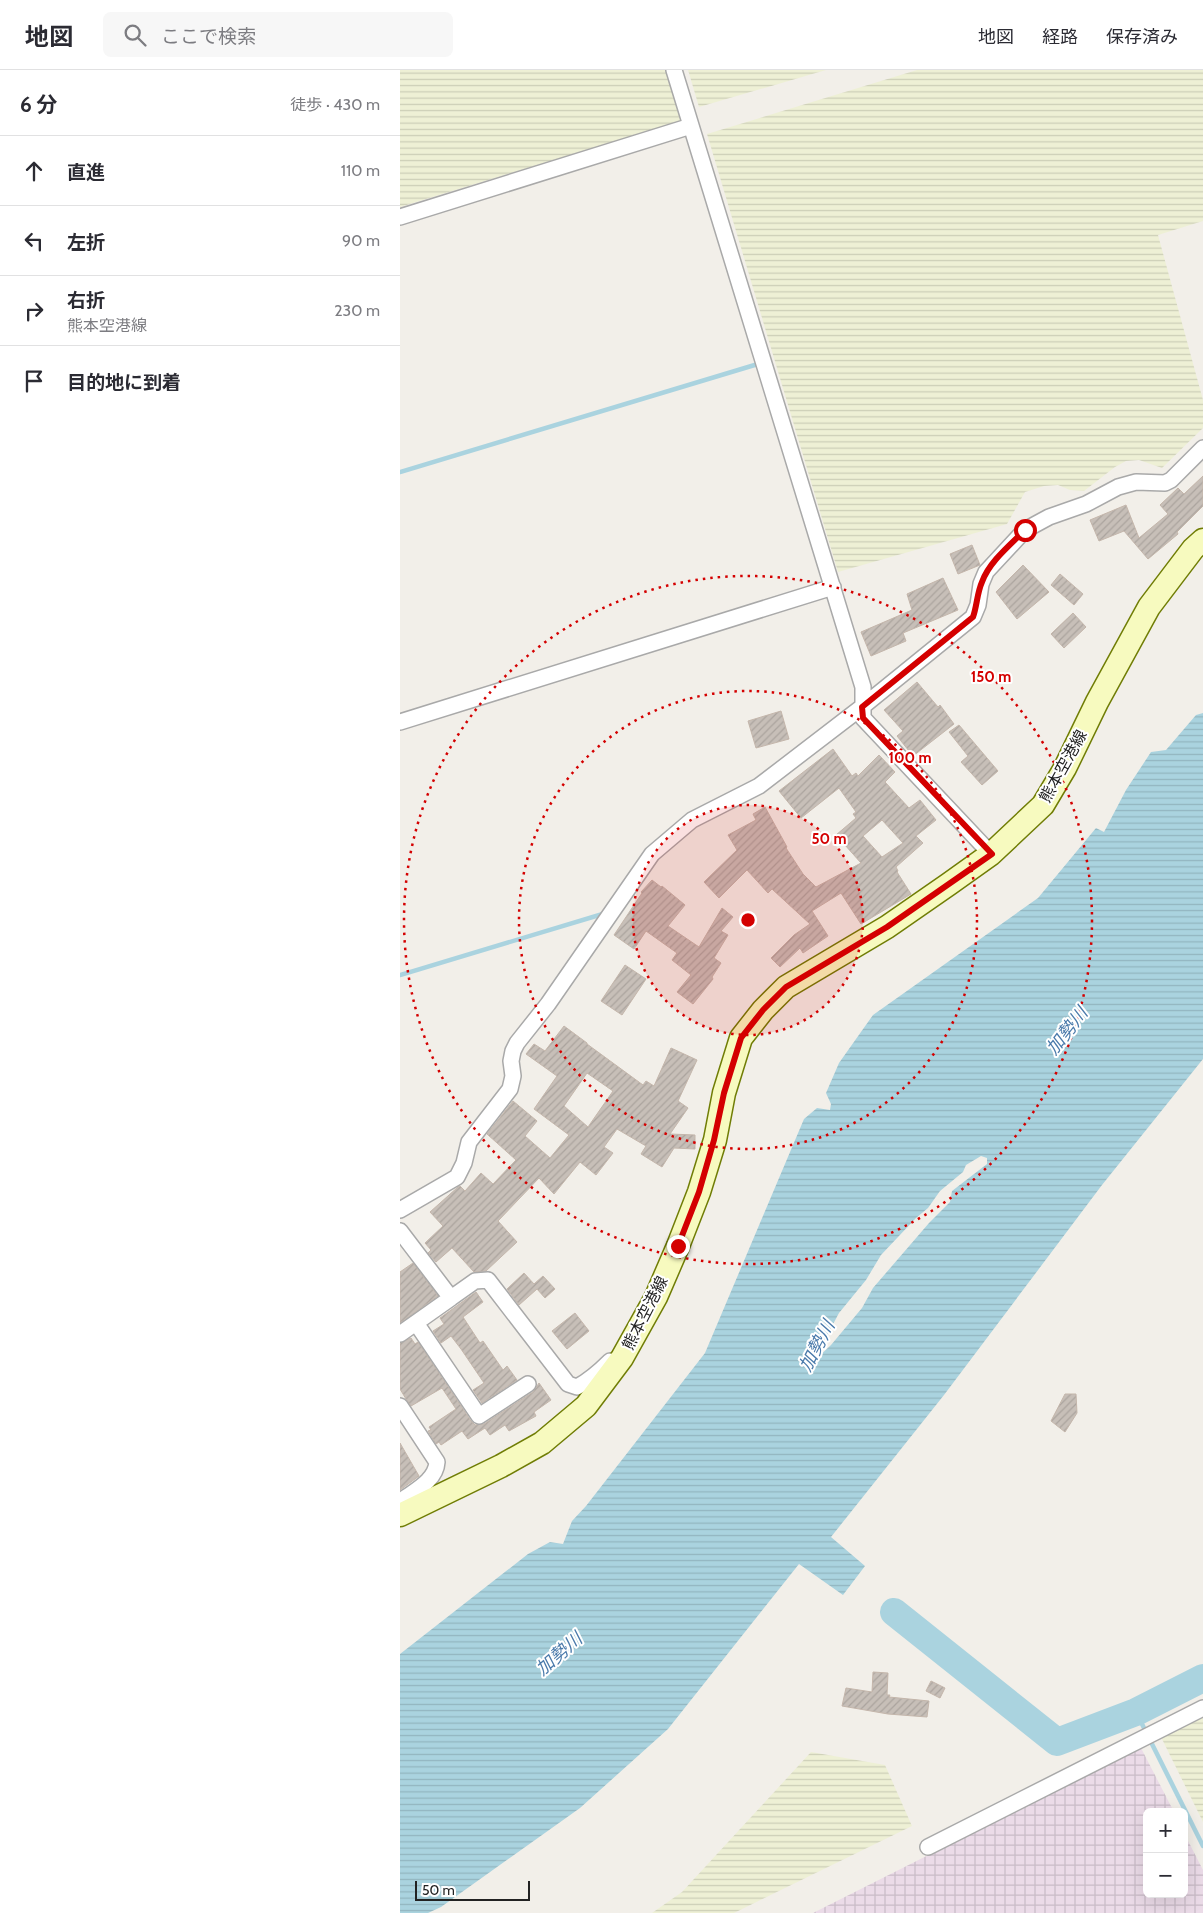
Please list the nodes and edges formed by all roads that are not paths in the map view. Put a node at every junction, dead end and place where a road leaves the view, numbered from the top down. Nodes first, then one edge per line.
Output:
1 (674, 70) edge
2 (691, 126) junction
3 (400, 217) edge
4 (1203, 448) edge
5 (1203, 540) edge
6 (833, 587) junction
7 (862, 707) junction
8 (400, 722) edge
9 (992, 854) junction
10 (400, 1210) edge
11 (400, 1232) edge
12 (451, 1298) junction
13 (416, 1323) junction
14 (400, 1334) edge
15 (622, 1358) junction
16 (528, 1384) dead end
17 (400, 1406) edge
18 (404, 1513) edge
19 (1203, 1708) edge
20 (928, 1848) dead end

1 - 2 street
2 - 3 street
2 - 6 street
4 - 7 street
5 - 9 main road, 熊本空港線
6 - 7 street
6 - 8 street
7 - 9 street
7 - 10 street
9 - 15 main road, 熊本空港線
11 - 12 street
12 - 13 street
12 - 15 street
13 - 14 street
13 - 16 street
15 - 18 main road, 熊本空港線
17 - 18 street
19 - 20 street

